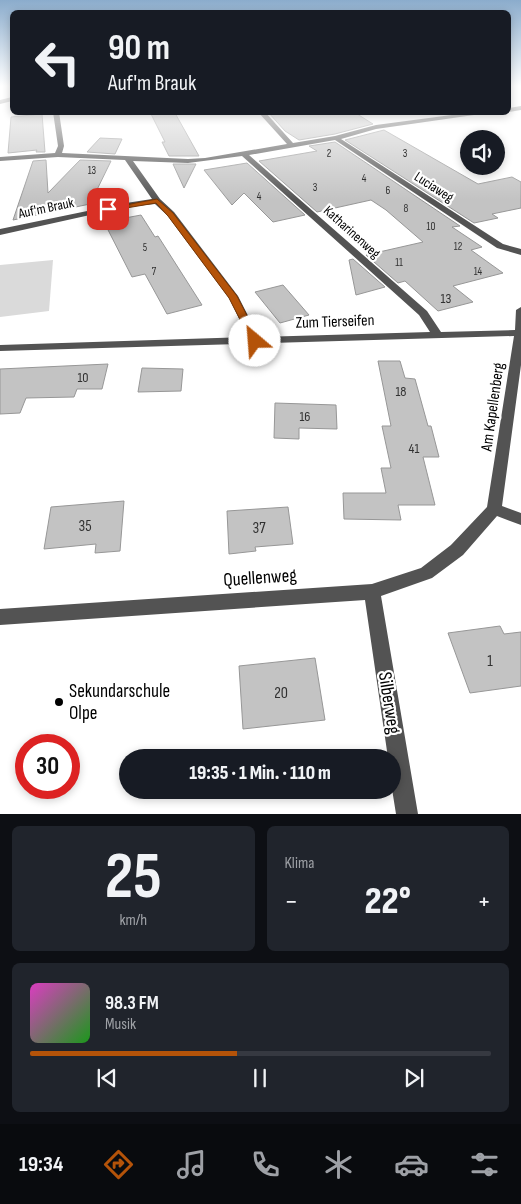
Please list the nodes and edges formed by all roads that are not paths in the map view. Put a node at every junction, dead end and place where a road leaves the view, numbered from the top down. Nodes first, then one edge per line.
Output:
1 (58, 124) edge
2 (272, 124) edge
3 (391, 124) edge
4 (336, 138) junction
5 (292, 146) junction
6 (244, 154) junction
7 (58, 155) junction
8 (0, 159) edge
9 (128, 159) junction
10 (157, 201) junction
11 (0, 232) edge
12 (521, 252) edge
13 (521, 310) edge
14 (521, 332) edge
15 (436, 335) junction
16 (255, 341) junction
17 (0, 348) edge
18 (494, 509) junction
19 (521, 519) edge
20 (372, 592) junction
21 (0, 617) edge
22 (406, 814) edge

1 - 7 street
2 - 5 street
3 - 4 street
4 - 5 street
4 - 12 street, Luciaweg
5 - 6 street
6 - 9 street
6 - 15 street, Katharinenweg
7 - 8 street
7 - 9 street
9 - 10 street
10 - 11 street, Auf'm Brauk
10 - 16 street
13 - 14 street, Am Kapellenberg
14 - 15 street, Zum Tierseifen
14 - 18 street, Am Kapellenberg
15 - 16 street, Zum Tierseifen
16 - 17 street, Zum Tierseifen
18 - 19 street
18 - 20 street, Quellenweg
20 - 21 street, Quellenweg
20 - 22 street, Silberweg

